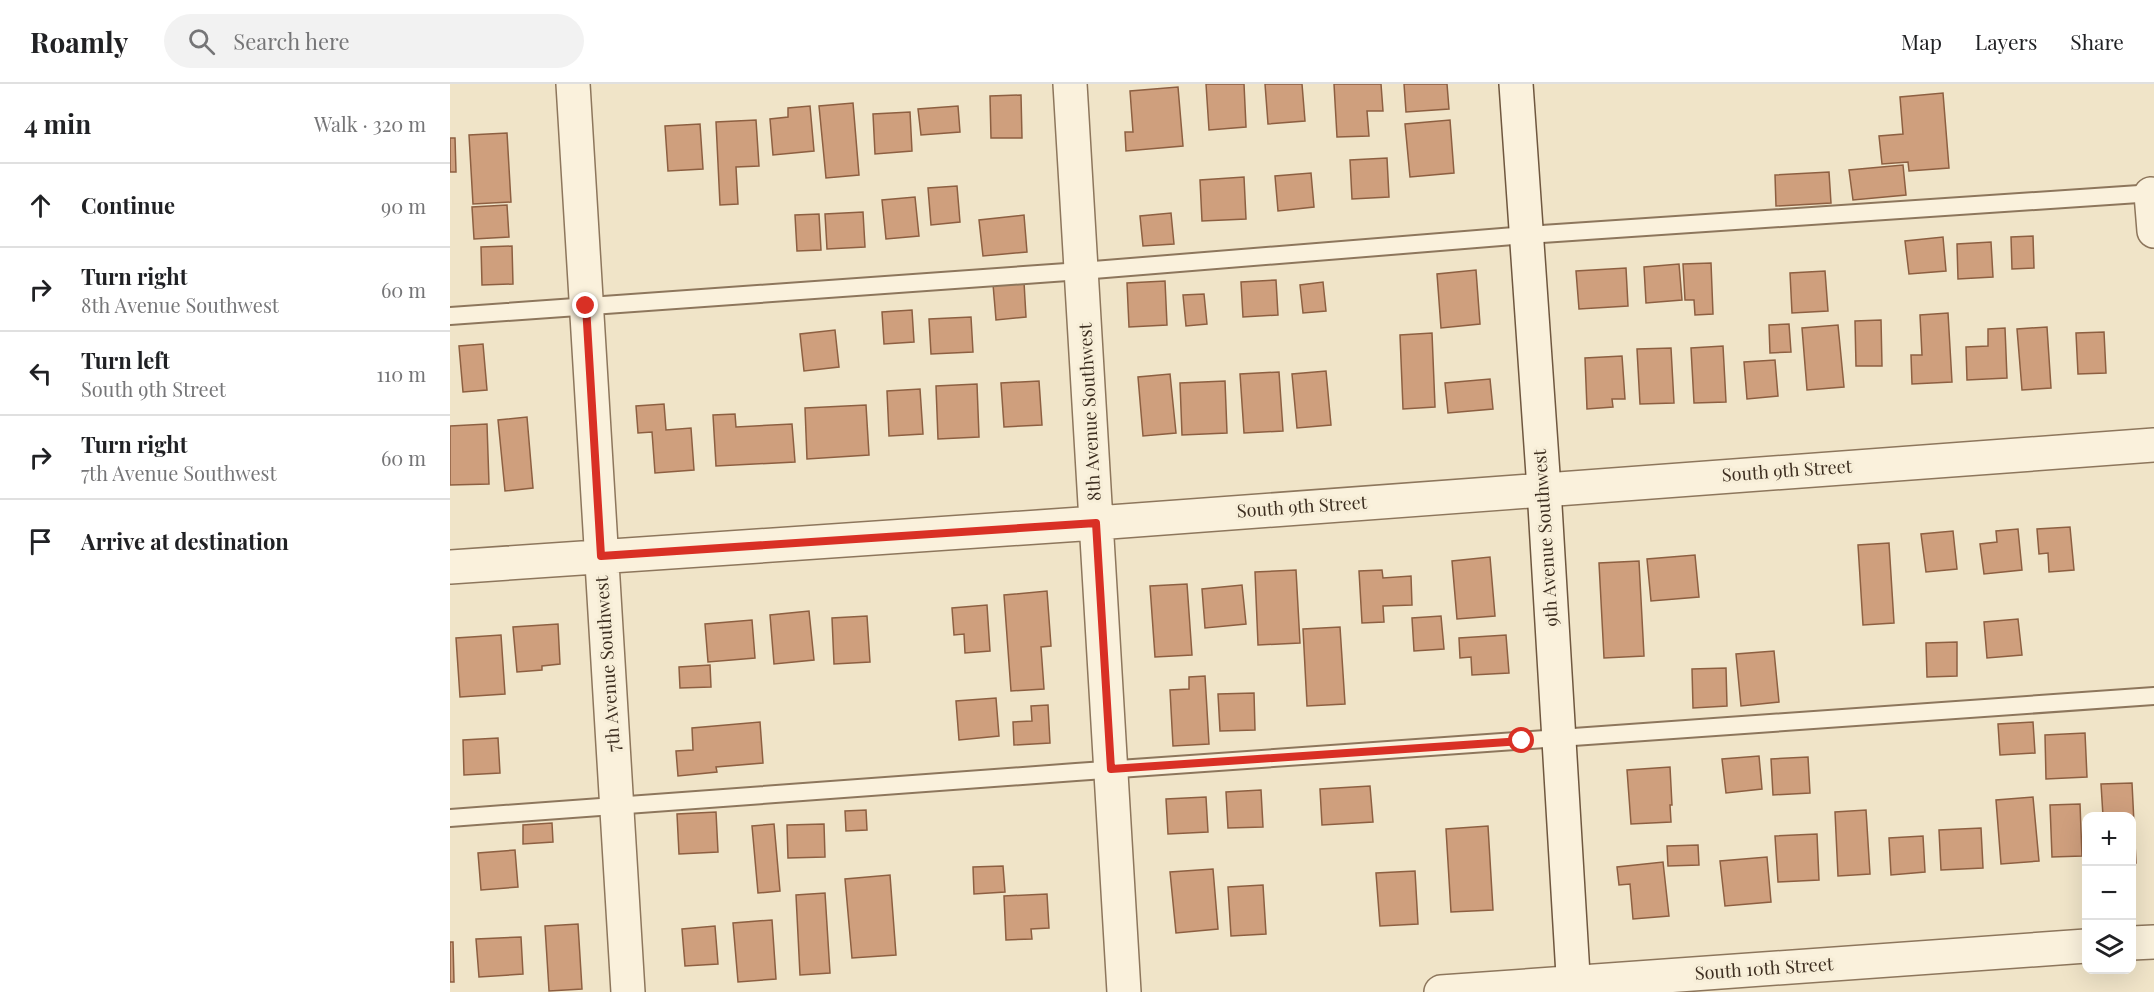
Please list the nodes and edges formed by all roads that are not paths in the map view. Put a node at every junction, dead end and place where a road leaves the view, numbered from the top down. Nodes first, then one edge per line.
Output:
1 (573, 84) edge
2 (1071, 84) edge
3 (1516, 84) edge
4 (2153, 194) edge
5 (2154, 231) edge
6 (1527, 235) junction
7 (1081, 271) junction
8 (586, 306) junction
9 (450, 316) edge
10 (2154, 445) edge
11 (1544, 489) junction
12 (1096, 523) junction
13 (601, 556) junction
14 (450, 567) edge
15 (2154, 696) edge
16 (1559, 738) junction
17 (1111, 769) junction
18 (617, 806) junction
19 (450, 818) edge
20 (2154, 942) edge
21 (2136, 943) edge
22 (2082, 946) edge
23 (1573, 987) edge
24 (628, 992) edge
25 (1124, 992) edge
26 (1441, 992) edge

1 - 8 street, 7th Avenue Southwest
2 - 7 street, 8th Avenue Southwest
3 - 6 street, 9th Avenue Southwest
4 - 5 street
4 - 6 lane
6 - 7 lane
6 - 11 street, 9th Avenue Southwest
7 - 8 lane
7 - 12 street, 8th Avenue Southwest
8 - 9 lane
8 - 13 street, 7th Avenue Southwest
10 - 11 street, South 9th Street
11 - 12 street, South 9th Street
11 - 16 street, 9th Avenue Southwest
12 - 13 street, South 9th Street
12 - 17 street, 8th Avenue Southwest
13 - 14 street, South 9th Street
13 - 18 street, 7th Avenue Southwest
15 - 16 lane
16 - 17 lane
16 - 23 street, 9th Avenue Southwest
17 - 18 lane
17 - 25 street, 8th Avenue Southwest
18 - 19 lane
18 - 24 street, 7th Avenue Southwest
20 - 21 street
22 - 23 street, South 10th Street
23 - 26 street, South 10th Street

